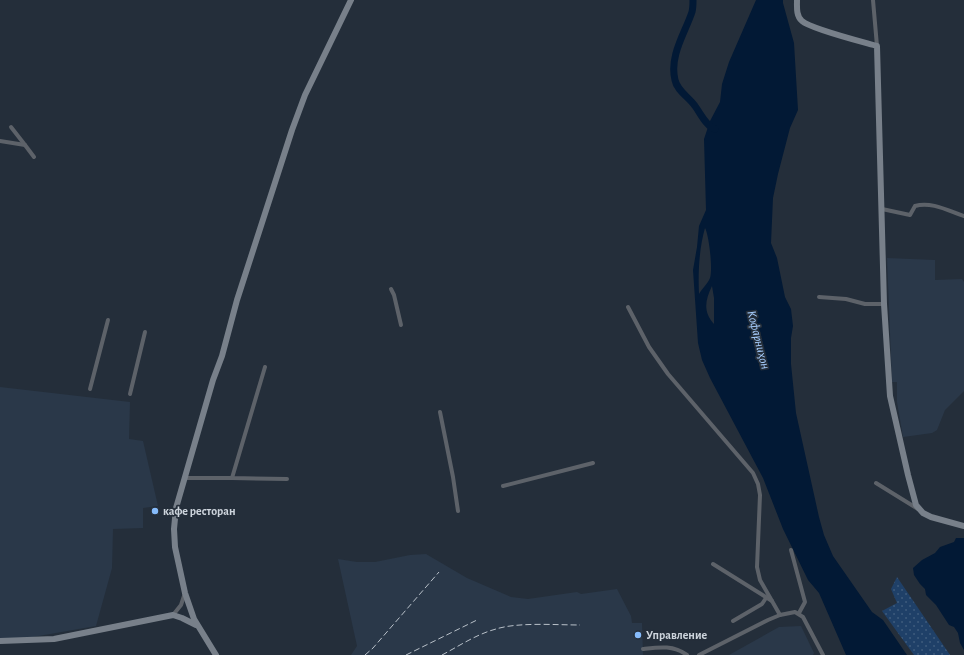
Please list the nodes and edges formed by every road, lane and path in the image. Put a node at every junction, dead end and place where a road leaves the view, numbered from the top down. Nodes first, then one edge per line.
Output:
1 (351, 0) edge
2 (797, 0) edge
3 (873, 0) edge
4 (877, 46) junction
5 (11, 127) dead end
6 (0, 141) edge
7 (26, 145) junction
8 (34, 157) dead end
9 (882, 209) junction
10 (964, 216) edge
11 (390, 289) dead end
12 (818, 297) dead end
13 (884, 304) junction
14 (628, 306) dead end
15 (108, 320) dead end
16 (401, 325) dead end
17 (146, 332) dead end
18 (265, 367) dead end
19 (90, 389) dead end
20 (130, 394) dead end
21 (440, 412) dead end
22 (593, 463) dead end
23 (185, 478) junction
24 (232, 478) junction
25 (288, 479) dead end
26 (876, 483) dead end
27 (503, 486) dead end
28 (920, 510) junction
29 (458, 511) dead end
30 (964, 526) edge
31 (791, 550) dead end
32 (713, 564) dead end
33 (185, 593) junction
34 (766, 598) junction
35 (772, 602) junction
36 (799, 614) junction
37 (780, 615) junction
38 (173, 616) junction
39 (733, 621) dead end
40 (198, 626) junction
41 (0, 641) edge
42 (643, 649) dead end
43 (216, 655) edge
44 (687, 655) edge
45 (699, 655) edge
46 (823, 655) edge

1 - 23 street
2 - 4 street
3 - 4 street
4 - 9 street
5 - 7 street
6 - 7 street
7 - 8 street
9 - 10 street
9 - 13 street
11 - 16 street
12 - 13 street
13 - 28 street
14 - 35 street
15 - 19 street
17 - 20 street
18 - 24 street
21 - 29 street
22 - 27 street
23 - 24 street
23 - 33 street
24 - 25 street
26 - 28 street
28 - 30 street
31 - 36 street
32 - 34 street
33 - 38 street
33 - 40 street
34 - 35 street
34 - 39 street
35 - 37 street
36 - 37 street
36 - 46 street
37 - 45 street
38 - 40 street
38 - 41 street
40 - 43 street
42 - 44 street

